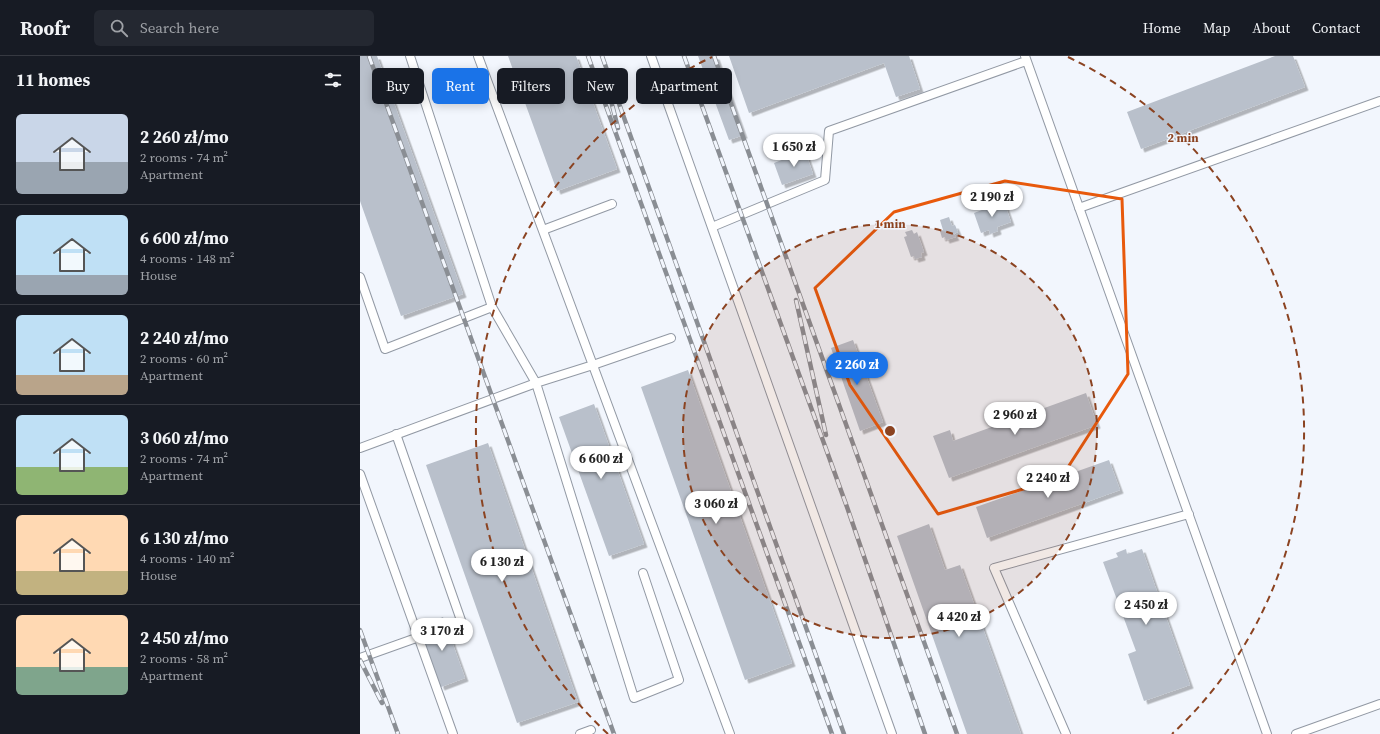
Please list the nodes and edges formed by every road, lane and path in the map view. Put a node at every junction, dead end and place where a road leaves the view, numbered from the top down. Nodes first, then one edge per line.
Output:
1 (410, 56) edge
2 (478, 56) edge
3 (650, 56) edge
4 (1025, 58) edge
5 (1380, 101) edge
6 (612, 204) dead end
7 (1079, 208) junction
8 (712, 227) junction
9 (543, 230) junction
10 (360, 277) edge
11 (492, 307) junction
12 (671, 338) dead end
13 (593, 365) junction
14 (536, 383) junction
15 (396, 434) junction
16 (360, 448) edge
17 (360, 474) edge
18 (1189, 514) junction
19 (643, 574) dead end
20 (463, 626) dead end
21 (419, 637) junction
22 (360, 658) edge
23 (1380, 704) edge
24 (590, 730) dead end
25 (454, 734) edge
26 (580, 734) edge
27 (730, 734) edge
28 (892, 734) edge
29 (1066, 734) edge
30 (1267, 734) edge
31 (1296, 734) edge

1 - 11 lane
2 - 9 lane
3 - 8 lane
4 - 7 lane
4 - 8 lane
5 - 7 lane
6 - 9 lane
7 - 18 lane
8 - 28 lane
9 - 13 lane
10 - 11 lane
11 - 14 lane
12 - 13 lane
13 - 14 lane
13 - 27 lane
14 - 15 lane
14 - 19 lane
15 - 16 lane
15 - 20 lane
17 - 21 lane
18 - 29 lane
18 - 30 lane
21 - 22 lane
21 - 25 lane
23 - 31 lane
24 - 26 lane

